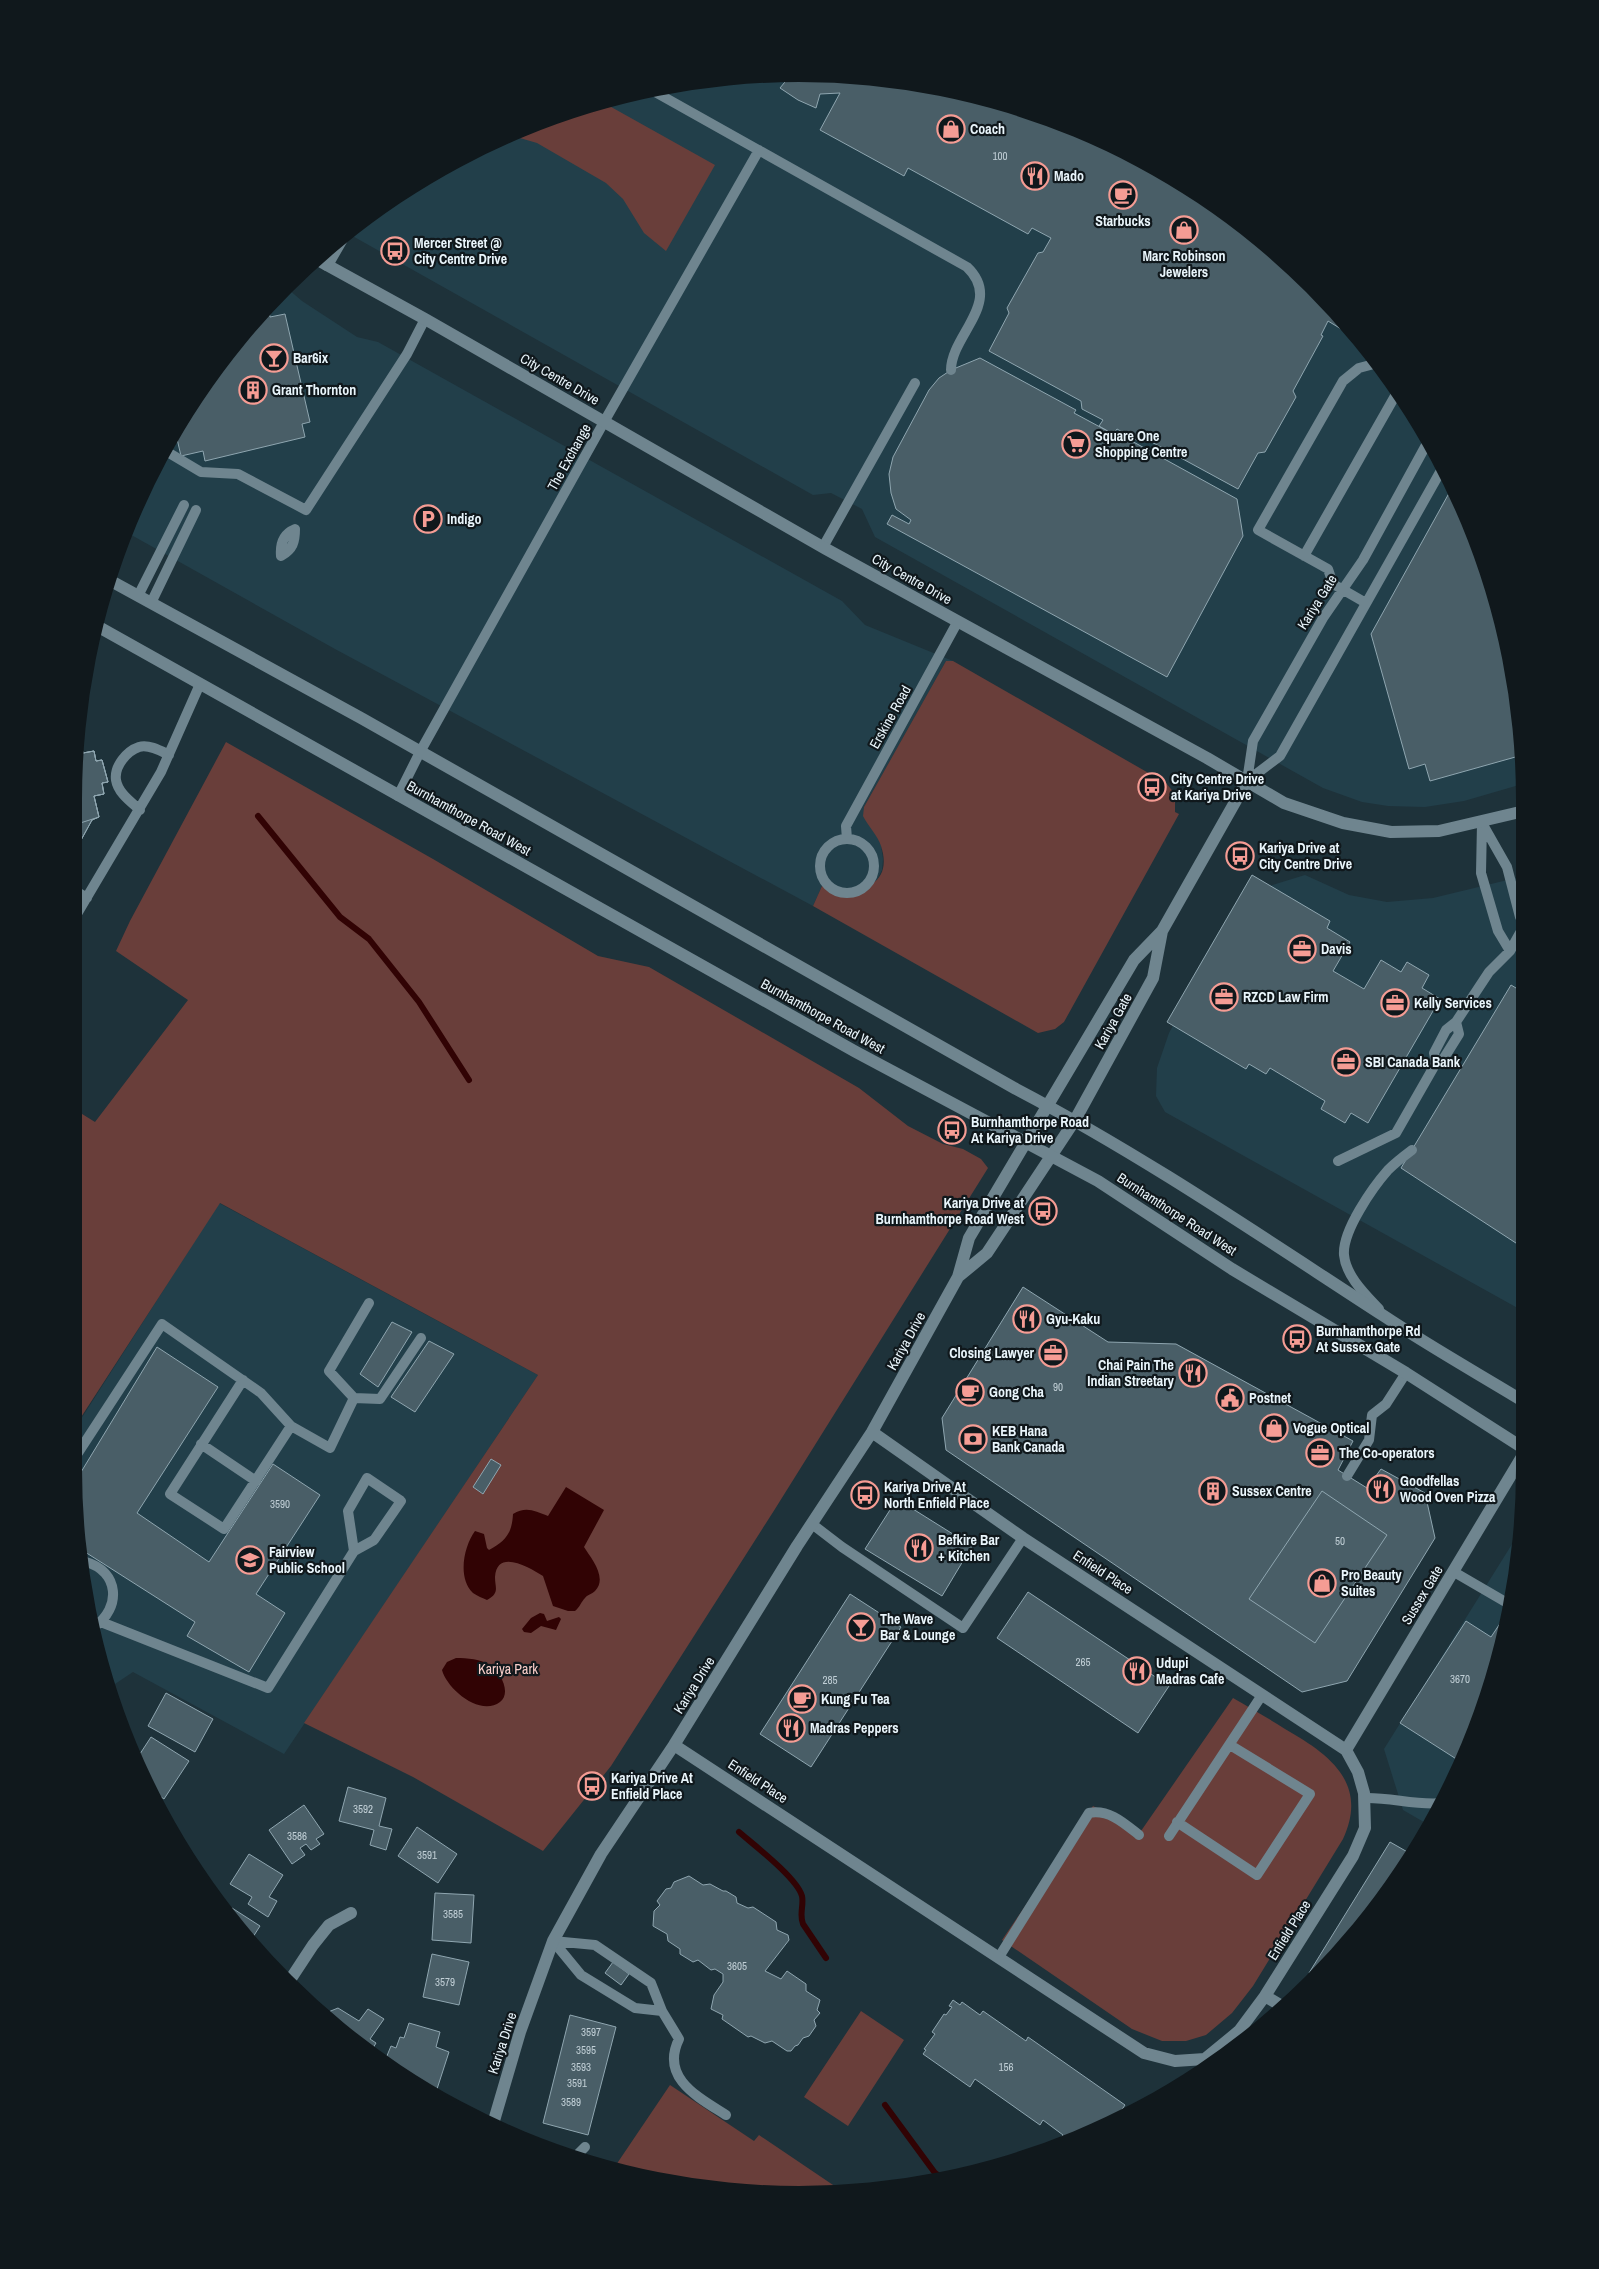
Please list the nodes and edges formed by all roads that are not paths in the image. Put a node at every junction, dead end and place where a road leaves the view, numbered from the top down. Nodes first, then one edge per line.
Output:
1 (662, 96) edge
2 (759, 150) junction
3 (324, 263) edge
4 (425, 319) junction
5 (1370, 365) edge
6 (951, 370) dead end
7 (915, 383) dead end
8 (1394, 398) edge
9 (604, 422) junction
10 (1424, 449) edge
11 (171, 454) edge
12 (1439, 474) edge
13 (184, 505) dead end
14 (196, 510) dead end
15 (823, 547) junction
16 (1304, 556) junction
17 (116, 584) edge
18 (1343, 589) junction
19 (138, 596) junction
20 (150, 603) junction
21 (1366, 603) junction
22 (958, 621) junction
23 (103, 630) edge
24 (200, 684) junction
25 (420, 752) junction
26 (169, 755) junction
27 (1247, 781) junction
28 (398, 796) junction
29 (140, 810) junction
30 (1516, 813) edge
31 (1482, 823) junction
32 (847, 839) junction
33 (82, 895) edge
34 (87, 898) junction
35 (1516, 902) edge
36 (82, 906) edge
37 (1162, 931) junction
38 (1515, 950) edge
39 (1048, 1106) junction
40 (1075, 1120) junction
41 (1026, 1143) junction
42 (1412, 1150) dead end
43 (1052, 1156) junction
44 (1338, 1161) dead end
45 (958, 1277) junction
46 (369, 1303) dead end
47 (1386, 1318) junction
48 (421, 1338) dead end
49 (1406, 1373) junction
50 (243, 1380) junction
51 (1516, 1397) edge
52 (354, 1398) junction
53 (291, 1426) junction
54 (872, 1432) junction
55 (201, 1444) junction
56 (1516, 1444) edge
57 (82, 1447) edge
58 (1516, 1467) edge
59 (1347, 1476) dead end
60 (256, 1481) junction
61 (812, 1524) junction
62 (1023, 1538) junction
63 (354, 1550) junction
64 (89, 1563) edge
65 (1454, 1572) junction
66 (1504, 1601) edge
67 (99, 1623) edge
68 (100, 1625) edge
69 (1262, 1695) junction
70 (674, 1745) junction
71 (1230, 1745) junction
72 (1346, 1750) junction
73 (1364, 1798) junction
74 (1433, 1804) edge
75 (1178, 1822) junction
76 (1139, 1834) dead end
77 (1169, 1836) dead end
78 (351, 1913) dead end
79 (554, 1941) junction
80 (999, 1957) junction
81 (293, 1976) edge
82 (1265, 1996) junction
83 (1278, 2004) edge
84 (662, 2011) junction
85 (726, 2115) dead end
86 (495, 2119) edge
87 (585, 2147) dead end
88 (580, 2152) edge

1 - 2 lane
2 - 6 lane
2 - 9 lane, The Exchange
3 - 4 street, City Centre Drive
4 - 9 street, City Centre Drive
4 - 11 lane
5 - 16 lane
7 - 15 lane
8 - 16 lane
9 - 15 street, City Centre Drive
9 - 25 lane, The Exchange
10 - 18 lane, Kariya Gate
12 - 21 lane, Kariya Gate
13 - 19 lane
14 - 20 lane
15 - 22 street, City Centre Drive
16 - 18 lane
17 - 19 street, Burnhamthorpe Road West
18 - 21 lane
18 - 27 lane, Kariya Gate
19 - 20 street, Burnhamthorpe Road West
20 - 25 street, Burnhamthorpe Road West
21 - 27 lane, Kariya Gate
22 - 27 street, City Centre Drive
22 - 32 lane, Erskine Road
23 - 24 street, Burnhamthorpe Road West
24 - 26 lane
24 - 28 street, Burnhamthorpe Road West
25 - 28 lane, The Exchange
25 - 39 street, Burnhamthorpe Road West
26 - 29 lane
26 - 29 lane
27 - 31 street, City Centre Drive
27 - 37 street, Kariya Gate
28 - 41 street, Burnhamthorpe Road West
29 - 34 lane
30 - 31 street, City Centre Drive
31 - 35 lane
31 - 38 lane
32 - 32 lane
33 - 34 lane
34 - 36 lane
37 - 39 street, Kariya Gate
37 - 40 street, Kariya Gate
38 - 44 lane
39 - 40 street, Burnhamthorpe Road West
39 - 41 street, Kariya Drive
40 - 43 street, Kariya Drive
40 - 47 street, Burnhamthorpe Road West
41 - 43 street, Burnhamthorpe Road West
41 - 45 street, Kariya Drive
42 - 47 lane
43 - 45 street, Kariya Drive
43 - 49 street, Burnhamthorpe Road West
45 - 54 street, Kariya Drive
46 - 52 lane
47 - 51 street, Burnhamthorpe Road West
48 - 52 lane
49 - 56 street, Burnhamthorpe Road West
49 - 59 lane
50 - 53 lane
50 - 55 lane
50 - 57 lane
52 - 53 lane
53 - 60 lane
54 - 61 street, Kariya Drive
54 - 62 street, Enfield Place
55 - 60 lane
55 - 60 lane
58 - 65 street, Sussex Gate
61 - 62 lane
61 - 70 street, Kariya Drive
62 - 69 street, Enfield Place
63 - 63 lane
63 - 68 lane
64 - 67 lane
65 - 66 lane
65 - 72 street, Sussex Gate
69 - 71 lane
69 - 72 street, Enfield Place
70 - 79 street, Kariya Drive
70 - 80 street, Enfield Place
71 - 75 lane
71 - 75 lane
72 - 73 street, Enfield Place
73 - 74 lane
73 - 82 street, Enfield Place
75 - 77 lane
76 - 80 lane
78 - 81 street
79 - 84 lane
79 - 84 lane
79 - 86 street, Kariya Drive
80 - 82 street, Enfield Place
82 - 83 street
84 - 85 lane
87 - 88 lane

